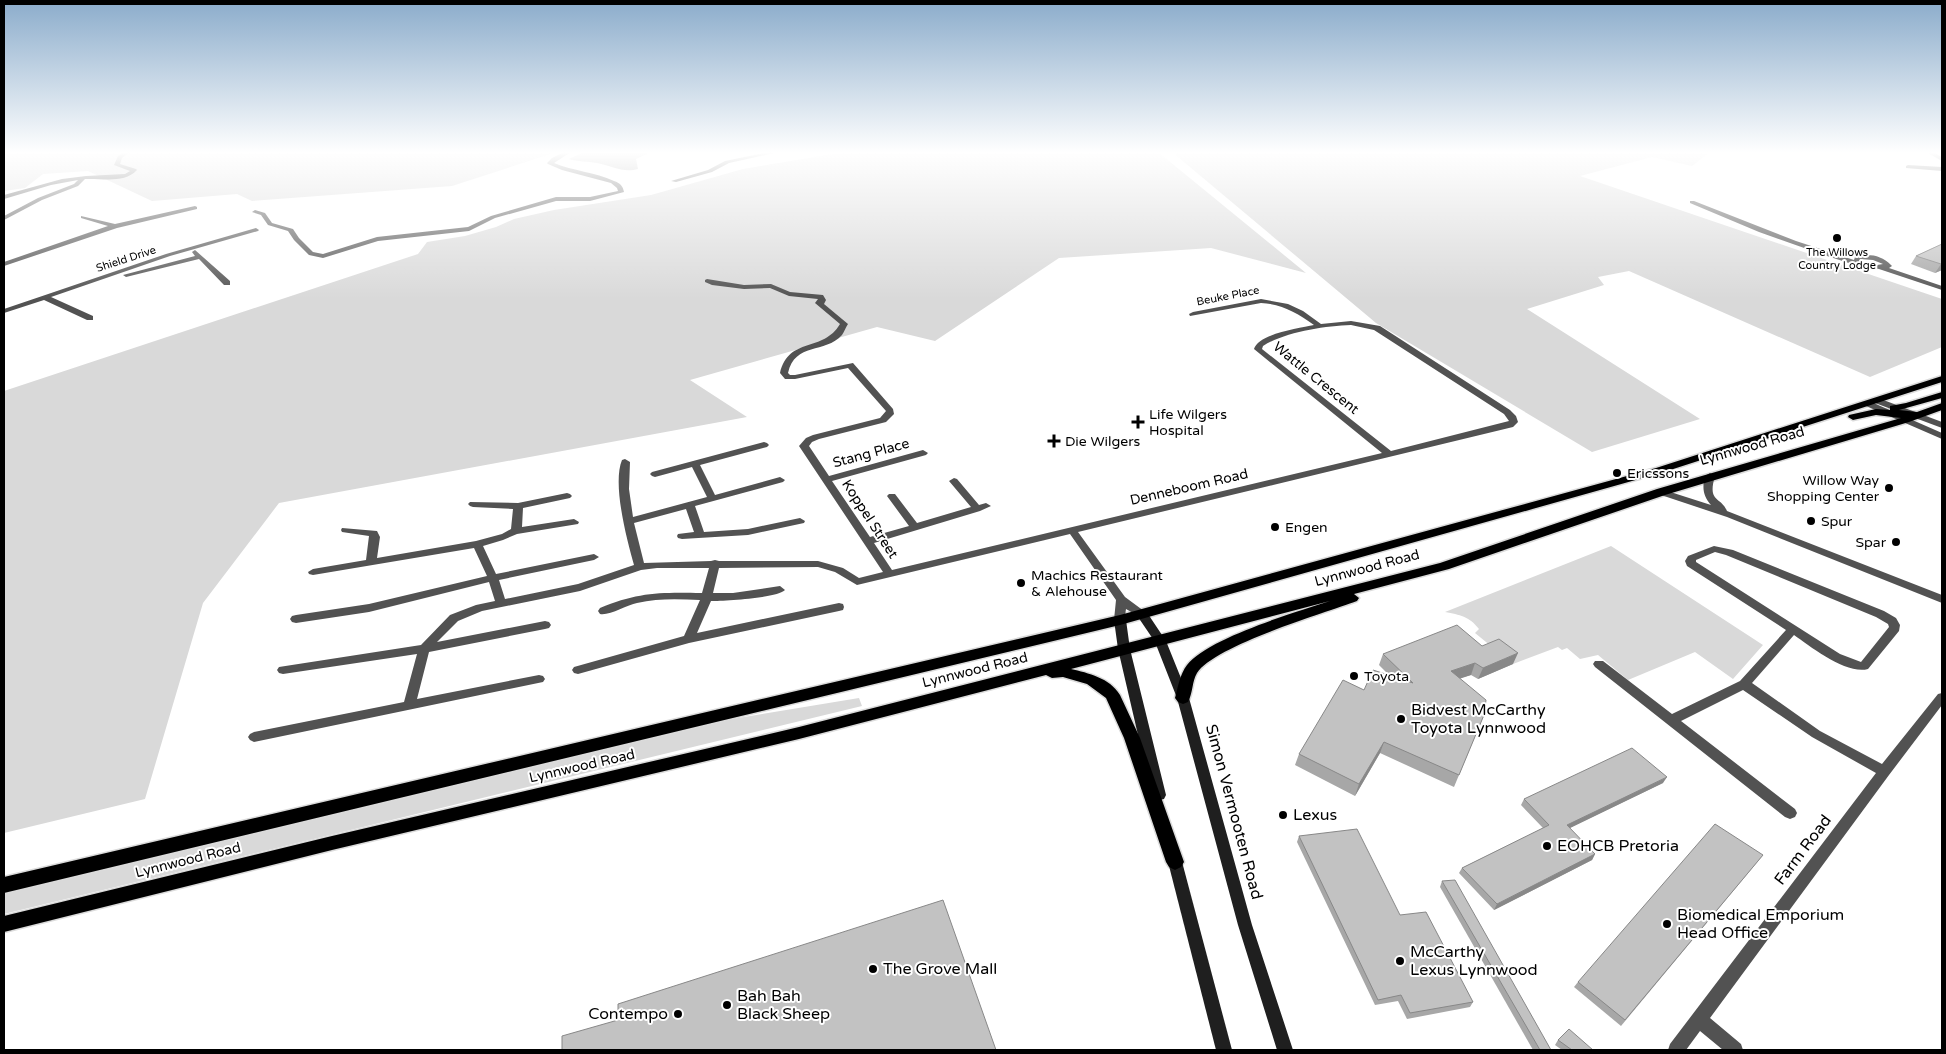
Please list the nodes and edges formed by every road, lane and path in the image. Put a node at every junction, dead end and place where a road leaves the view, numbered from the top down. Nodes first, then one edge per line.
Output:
1 (36, 201) edge
2 (552, 201) edge
3 (1692, 202) dead end
4 (195, 208) dead end
5 (255, 212) dead end
6 (83, 217) dead end
7 (4, 218) edge
8 (115, 226) junction
9 (256, 230) dead end
10 (191, 248) junction
11 (200, 257) junction
12 (4, 264) edge
13 (98, 278) junction
14 (707, 280) dead end
15 (227, 283) dead end
16 (1942, 288) edge
17 (44, 297) junction
18 (4, 311) edge
19 (1193, 314) dead end
20 (90, 318) dead end
21 (1321, 327) junction
22 (1942, 380) edge
23 (1942, 395) edge
24 (1874, 402) junction
25 (1942, 406) edge
26 (1891, 410) junction
27 (1506, 412) joint
28 (1918, 416) junction
29 (1905, 420) junction
30 (1942, 425) edge
31 (1942, 436) edge
32 (764, 445) dead end
33 (1722, 451) junction
34 (923, 453) dead end
35 (1389, 454) junction
36 (625, 462) dead end
37 (695, 463) junction
38 (655, 474) dead end
39 (1710, 476) junction
40 (827, 479) junction
41 (780, 480) dead end
42 (954, 481) dead end
43 (1661, 492) junction
44 (567, 496) dead end
45 (892, 496) dead end
46 (712, 498) junction
47 (473, 504) dead end
48 (689, 504) junction
49 (518, 506) junction
50 (1730, 515) junction
51 (629, 521) junction
52 (800, 521) dead end
53 (574, 522) dead end
54 (915, 527) junction
55 (346, 530) dead end
56 (1072, 530) junction
57 (515, 531) junction
58 (700, 535) junction
59 (682, 536) dead end
60 (868, 541) junction
61 (477, 544) junction
62 (594, 557) dead end
63 (371, 562) junction
64 (715, 563) junction
65 (1444, 566) junction
66 (640, 567) junction
67 (312, 572) dead end
68 (890, 575) junction
69 (492, 578) junction
70 (780, 590) dead end
71 (707, 596) junction
72 (1942, 599) edge
73 (1121, 600) junction
74 (502, 603) junction
75 (838, 607) dead end
76 (604, 611) dead end
77 (1142, 614) junction
78 (296, 619) dead end
79 (1120, 620) junction
80 (545, 625) dead end
81 (1792, 630) junction
82 (689, 639) junction
83 (1160, 642) junction
84 (424, 649) junction
85 (1124, 649) junction
86 (1599, 664) dead end
87 (283, 670) dead end
88 (578, 670) dead end
89 (539, 678) dead end
90 (1015, 678) junction
91 (1744, 684) junction
92 (1942, 697) edge
93 (1183, 698) junction
94 (410, 704) junction
95 (1672, 720) junction
96 (254, 737) dead end
97 (1884, 771) junction
98 (1790, 813) dead end
99 (1175, 862) junction
100 (4, 884) edge
101 (4, 924) edge
102 (1700, 1019) junction
103 (1224, 1050) edge
104 (1285, 1050) edge
105 (1676, 1050) edge
106 (1735, 1050) edge

1 - 7 street
2 - 5 street
3 - 16 street
4 - 8 street
6 - 8 street
8 - 12 street
9 - 10 street, Shield Drive
10 - 11 street
10 - 13 street, Shield Drive
11 - 13 street
11 - 15 street
13 - 17 street, Shield Drive
14 - 40 street, Koppel Street
17 - 18 street, Shield Drive
17 - 20 street
19 - 21 street, Beuke Place
21 - 27 street, Wattle Crescent
21 - 35 street, Wattle Crescent
22 - 24 main road, Lynnwood Road
23 - 26 main road
24 - 26 main road
24 - 33 main road, Lynnwood Road
25 - 28 main road, Lynnwood Road
26 - 28 main road
26 - 29 street
26 - 33 main road
27 - 35 street, Denneboom Road
28 - 29 main road, Lynnwood Road
28 - 30 street
29 - 31 street
29 - 39 main road, Lynnwood Road
32 - 37 street
33 - 77 main road, Lynnwood Road
34 - 40 street, Stang Place
35 - 56 street, Denneboom Road
36 - 51 street
37 - 38 street
37 - 46 street
39 - 43 main road, Lynnwood Road
39 - 50 street
40 - 60 street, Koppel Street
41 - 46 street
42 - 54 street
43 - 50 street
43 - 65 main road, Lynnwood Road
44 - 49 street
45 - 54 street
46 - 48 street
47 - 49 street
48 - 51 street
48 - 58 street
49 - 57 street
50 - 72 street
51 - 66 street
52 - 58 street
53 - 57 street
54 - 60 street
55 - 63 street
56 - 68 street, Denneboom Road
56 - 73 street, Simon Vermooten Road
57 - 61 street
58 - 59 street
60 - 68 street, Koppel Street
61 - 63 street
61 - 69 street
62 - 69 street
63 - 67 street
64 - 66 street
64 - 68 street, Denneboom Road
64 - 71 street
65 - 83 main road, Lynnwood Road
65 - 93 main road
66 - 74 street
69 - 74 street
69 - 78 street
70 - 71 street
71 - 76 street
71 - 82 street
73 - 77 street, Simon Vermooten Road
73 - 79 street
74 - 84 street
75 - 82 street
77 - 79 main road, Lynnwood Road
77 - 83 main road, Simon Vermooten Road
79 - 85 main road
79 - 100 main road, Lynnwood Road
80 - 84 street
81 - 81 street
81 - 91 street
82 - 88 street
83 - 85 main road, Lynnwood Road
83 - 93 main road, Simon Vermooten Road
84 - 87 street
84 - 94 street
85 - 90 main road, Lynnwood Road
85 - 99 main road
86 - 95 street
89 - 94 street
90 - 99 main road
90 - 101 main road, Lynnwood Road
91 - 95 street
91 - 97 street
92 - 97 street, Farm Road
93 - 104 main road, Simon Vermooten Road
94 - 96 street
95 - 98 street
97 - 102 street, Farm Road
99 - 103 main road
102 - 105 street, Farm Road
102 - 106 street

